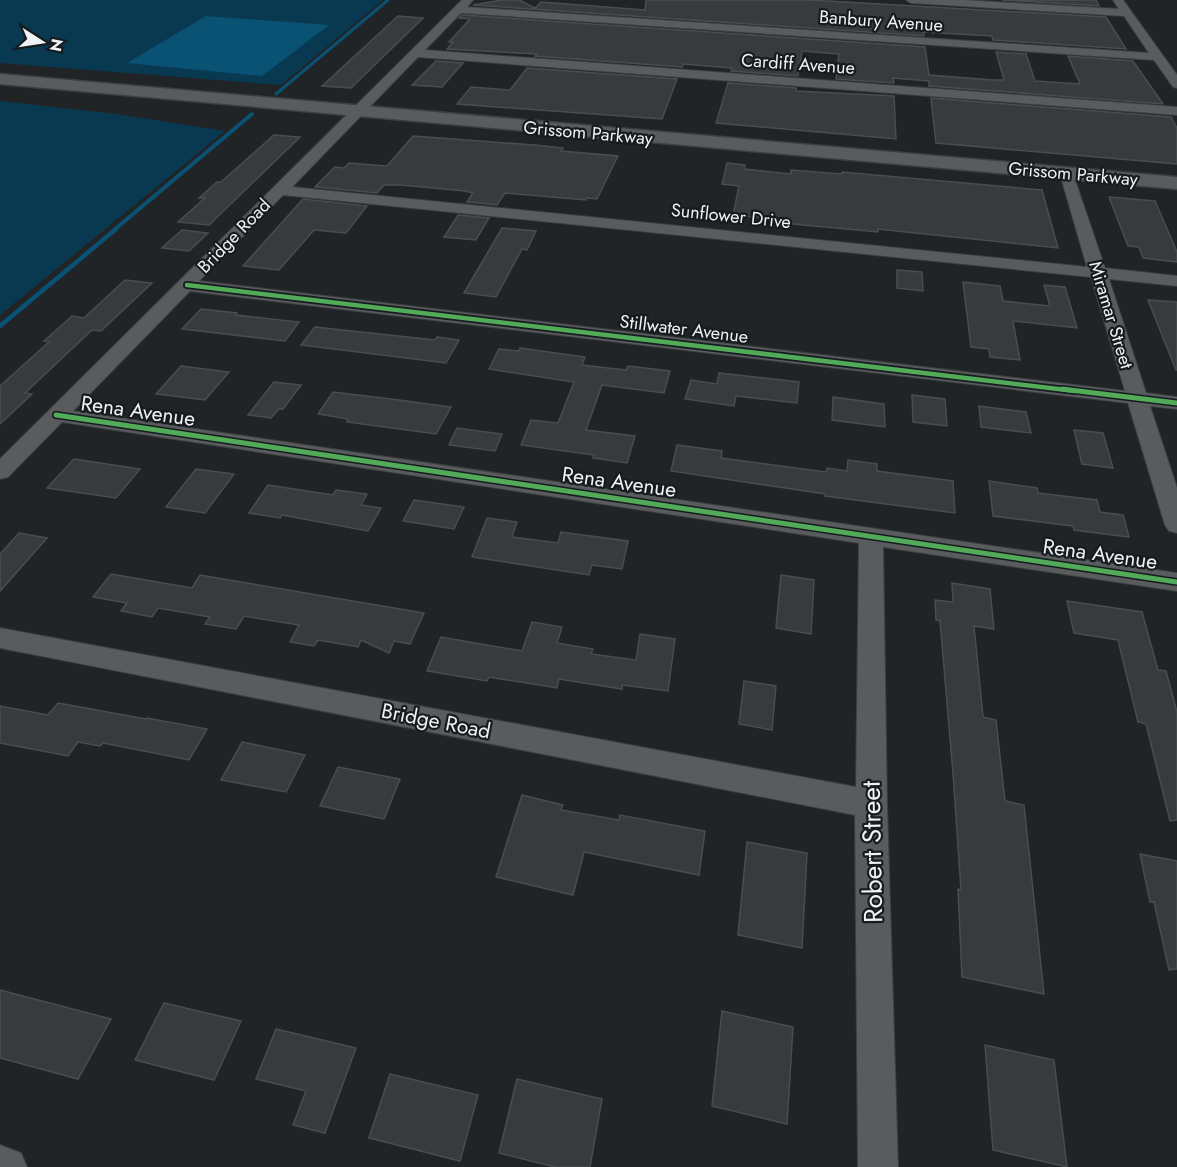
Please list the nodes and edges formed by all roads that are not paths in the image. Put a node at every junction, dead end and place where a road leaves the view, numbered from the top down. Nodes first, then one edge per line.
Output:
1 (468, 0) edge
2 (911, 0) edge
3 (1118, 0) edge
4 (458, 10) junction
5 (1127, 13) junction
6 (416, 53) junction
7 (1158, 57) junction
8 (0, 78) edge
9 (1177, 84) edge
10 (1177, 111) edge
11 (356, 112) junction
12 (1067, 174) junction
13 (1177, 183) edge
14 (280, 190) junction
15 (1097, 273) junction
16 (1177, 281) edge
17 (187, 285) junction
18 (1136, 398) junction
19 (1177, 403) edge
20 (56, 415) junction
21 (0, 472) edge
22 (1177, 525) edge
23 (871, 537) junction
24 (1177, 582) edge
25 (0, 638) edge
26 (871, 804) junction
27 (0, 1165) edge
28 (7, 1167) edge
29 (878, 1167) edge

1 - 4 street, Bridge Road
2 - 5 street
3 - 5 street
4 - 6 street, Bridge Road
4 - 7 street, Banbury Avenue
5 - 7 street
6 - 10 street, Cardiff Avenue
6 - 11 street, Bridge Road
7 - 9 street
8 - 11 main road, Grissom Parkway
11 - 12 main road, Grissom Parkway
11 - 14 street, Bridge Road
12 - 13 main road, Grissom Parkway
12 - 15 street, Miramar Street
14 - 15 street, Sunflower Drive
14 - 17 street, Bridge Road
15 - 16 street, Sunflower Drive
15 - 18 street, Miramar Street
17 - 18 street, Stillwater Avenue
17 - 20 street, Bridge Road
18 - 19 street, Stillwater Avenue
18 - 22 street, Miramar Street
20 - 21 street, Bridge Road
20 - 23 street, Rena Avenue
23 - 24 street, Rena Avenue
23 - 26 street, Robert Street
25 - 26 street, Bridge Road
26 - 29 street, Robert Street
27 - 28 street

